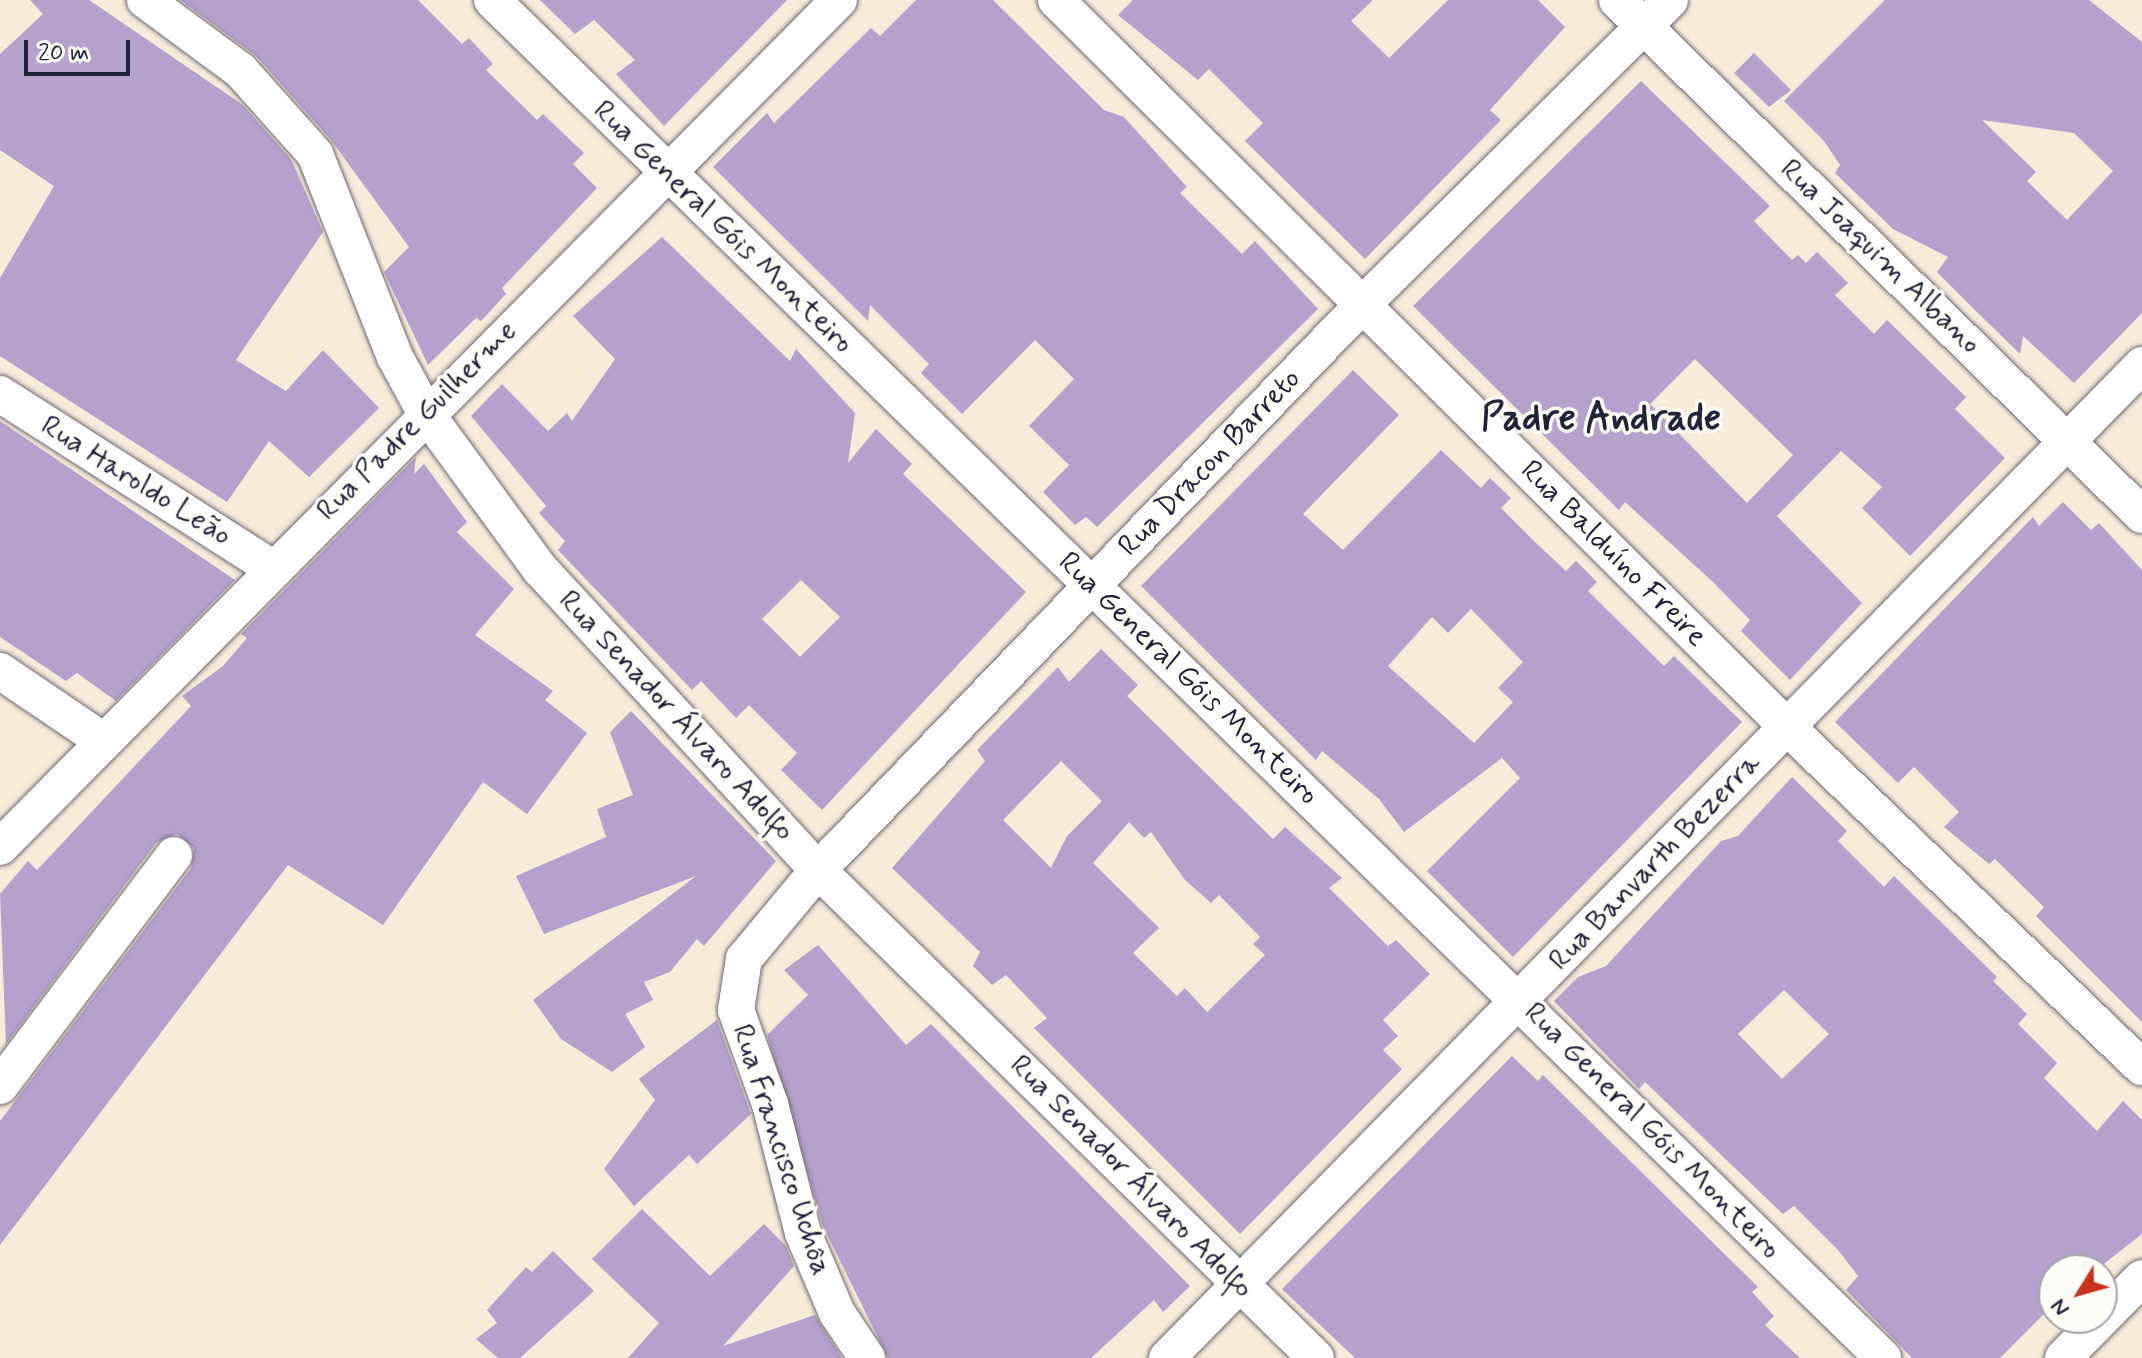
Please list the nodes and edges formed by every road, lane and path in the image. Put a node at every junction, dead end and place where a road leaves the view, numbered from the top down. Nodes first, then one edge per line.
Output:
1 (145, 0) edge
2 (492, 0) edge
3 (839, 0) edge
4 (1056, 0) edge
5 (1617, 0) edge
6 (1670, 0) edge
7 (1644, 26) junction
8 (666, 173) junction
9 (1362, 305) junction
10 (2142, 365) edge
11 (0, 394) edge
12 (425, 412) junction
13 (2067, 441) junction
14 (2142, 515) edge
15 (272, 568) junction
16 (1092, 587) junction
17 (0, 671) edge
18 (1786, 726) junction
19 (102, 740) junction
20 (0, 847) edge
21 (174, 855) dead end
22 (818, 870) junction
23 (738, 978) joint
24 (1521, 1001) junction
25 (2142, 1067) edge
26 (0, 1086) edge
27 (2142, 1278) edge
28 (1241, 1286) junction
29 (867, 1358) edge
30 (1167, 1358) edge
31 (1316, 1358) edge
32 (1883, 1358) edge
33 (2063, 1358) edge

1 - 12 street, Rua Senador Álvaro Adolfo
2 - 8 street, Rua General Góis Monteiro
3 - 8 street, Rua Padre Guilherme
4 - 9 street, Rua Balduíno Freire
5 - 7 street, Rua Joaquim Albano
6 - 7 street, Rua Dracon Barreto
7 - 9 street, Rua Dracon Barreto
7 - 13 street, Rua Joaquim Albano
8 - 12 street, Rua Padre Guilherme
8 - 16 street, Rua General Góis Monteiro
9 - 16 street, Rua Dracon Barreto
9 - 18 street, Rua Balduíno Freire
10 - 13 street, Rua Banvarth Bezerra
11 - 15 street, Rua Haroldo Leão
12 - 15 street, Rua Padre Guilherme
12 - 22 street, Rua Senador Álvaro Adolfo
13 - 14 street, Rua Joaquim Albano
13 - 18 street, Rua Banvarth Bezerra
15 - 19 street, Rua Padre Guilherme
16 - 22 street, Rua Dracon Barreto
16 - 24 street, Rua General Góis Monteiro
17 - 19 street
18 - 24 street, Rua Banvarth Bezerra
18 - 25 street, Rua Balduíno Freire
19 - 20 street, Rua Padre Guilherme
21 - 26 street
22 - 23 street, Rua Dracon Barreto
22 - 28 street, Rua Senador Álvaro Adolfo
23 - 29 street, Rua Francisco Uchôa
24 - 28 street, Rua Banvarth Bezerra
24 - 32 street, Rua General Góis Monteiro
27 - 33 street
28 - 30 street, Rua Banvarth Bezerra
28 - 31 street, Rua Senador Álvaro Adolfo

